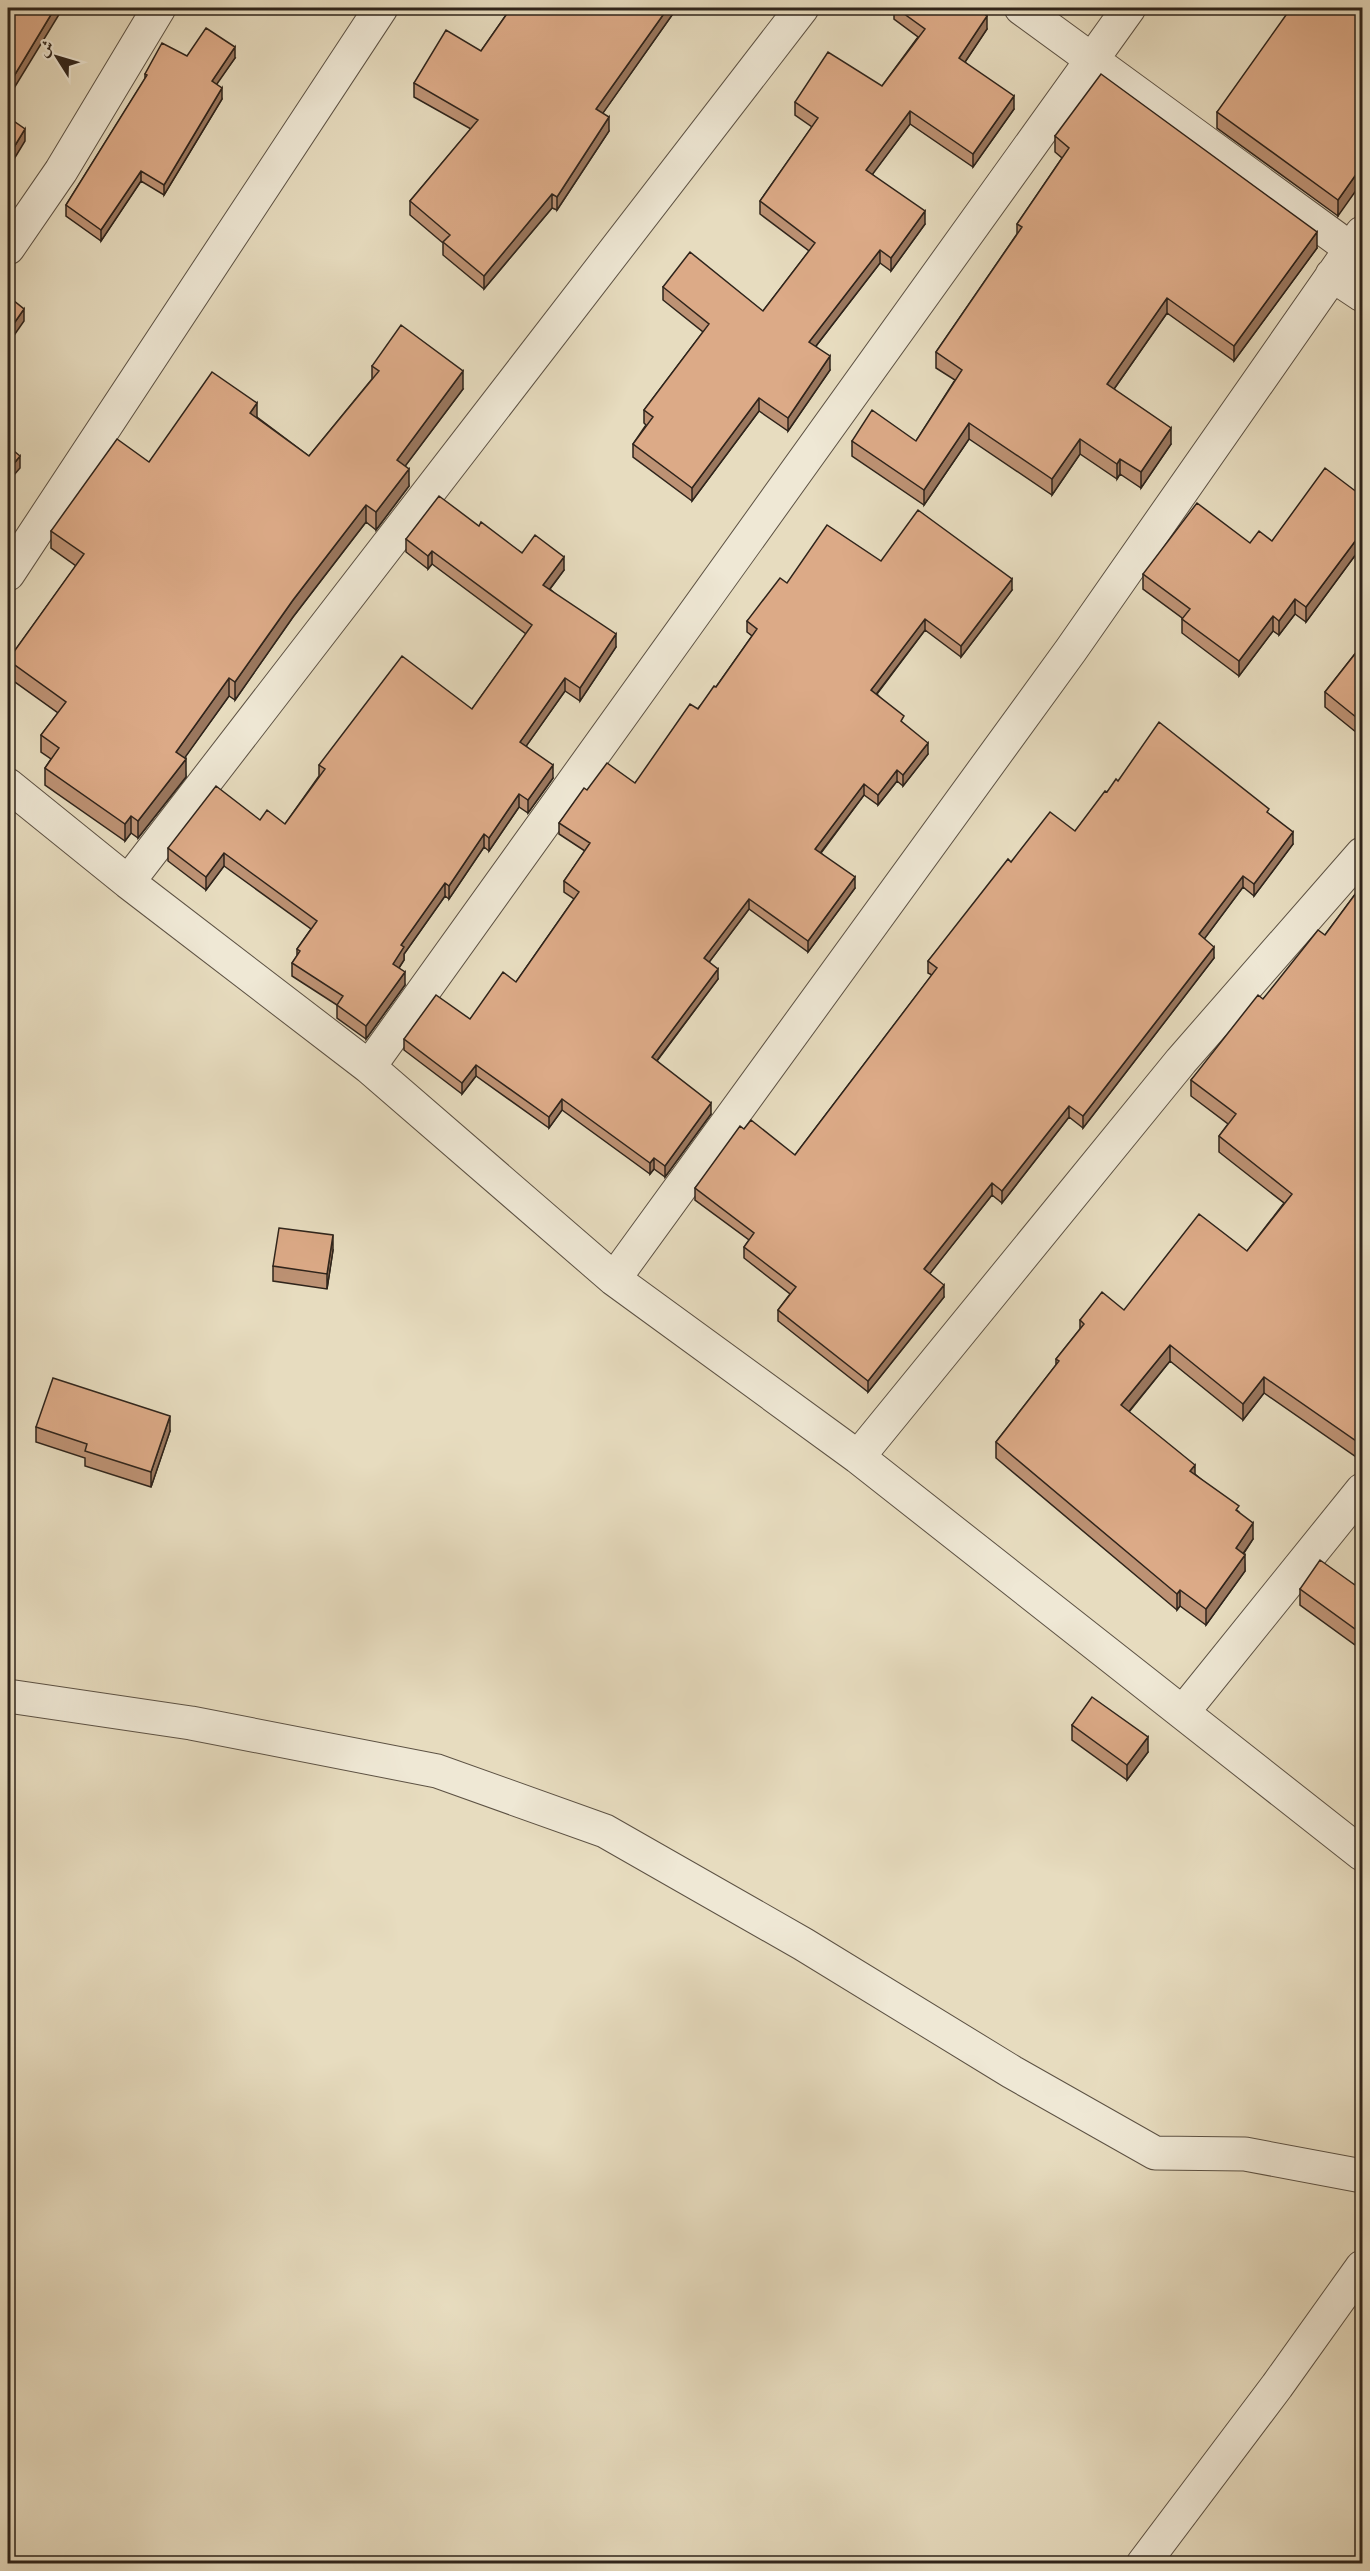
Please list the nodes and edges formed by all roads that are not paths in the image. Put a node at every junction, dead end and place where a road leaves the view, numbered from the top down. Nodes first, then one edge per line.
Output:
1 (159, 8) edge
2 (381, 8) edge
3 (802, 8) edge
4 (1021, 8) edge
5 (1129, 8) edge
6 (1093, 59) junction
7 (1357, 241) edge
8 (8, 248) edge
9 (1332, 275) junction
10 (1362, 295) edge
11 (8, 574) edge
12 (8, 785) edge
13 (1362, 854) edge
14 (128, 882) junction
15 (369, 1068) junction
16 (614, 1279) junction
17 (858, 1457) junction
18 (1362, 1490) edge
19 (8, 1696) edge
20 (1183, 1712) junction
21 (1362, 1854) edge
22 (1362, 2176) edge
23 (1362, 2266) edge
24 (1143, 2564) edge

1 - 8 street
2 - 11 street
3 - 14 street
4 - 6 street
5 - 6 street
6 - 7 street
6 - 15 street
7 - 9 street
9 - 10 street
9 - 16 street
12 - 14 street
13 - 17 street
14 - 15 street
15 - 16 street
16 - 17 street
17 - 20 street
18 - 20 street
19 - 22 street
20 - 21 street
23 - 24 street

